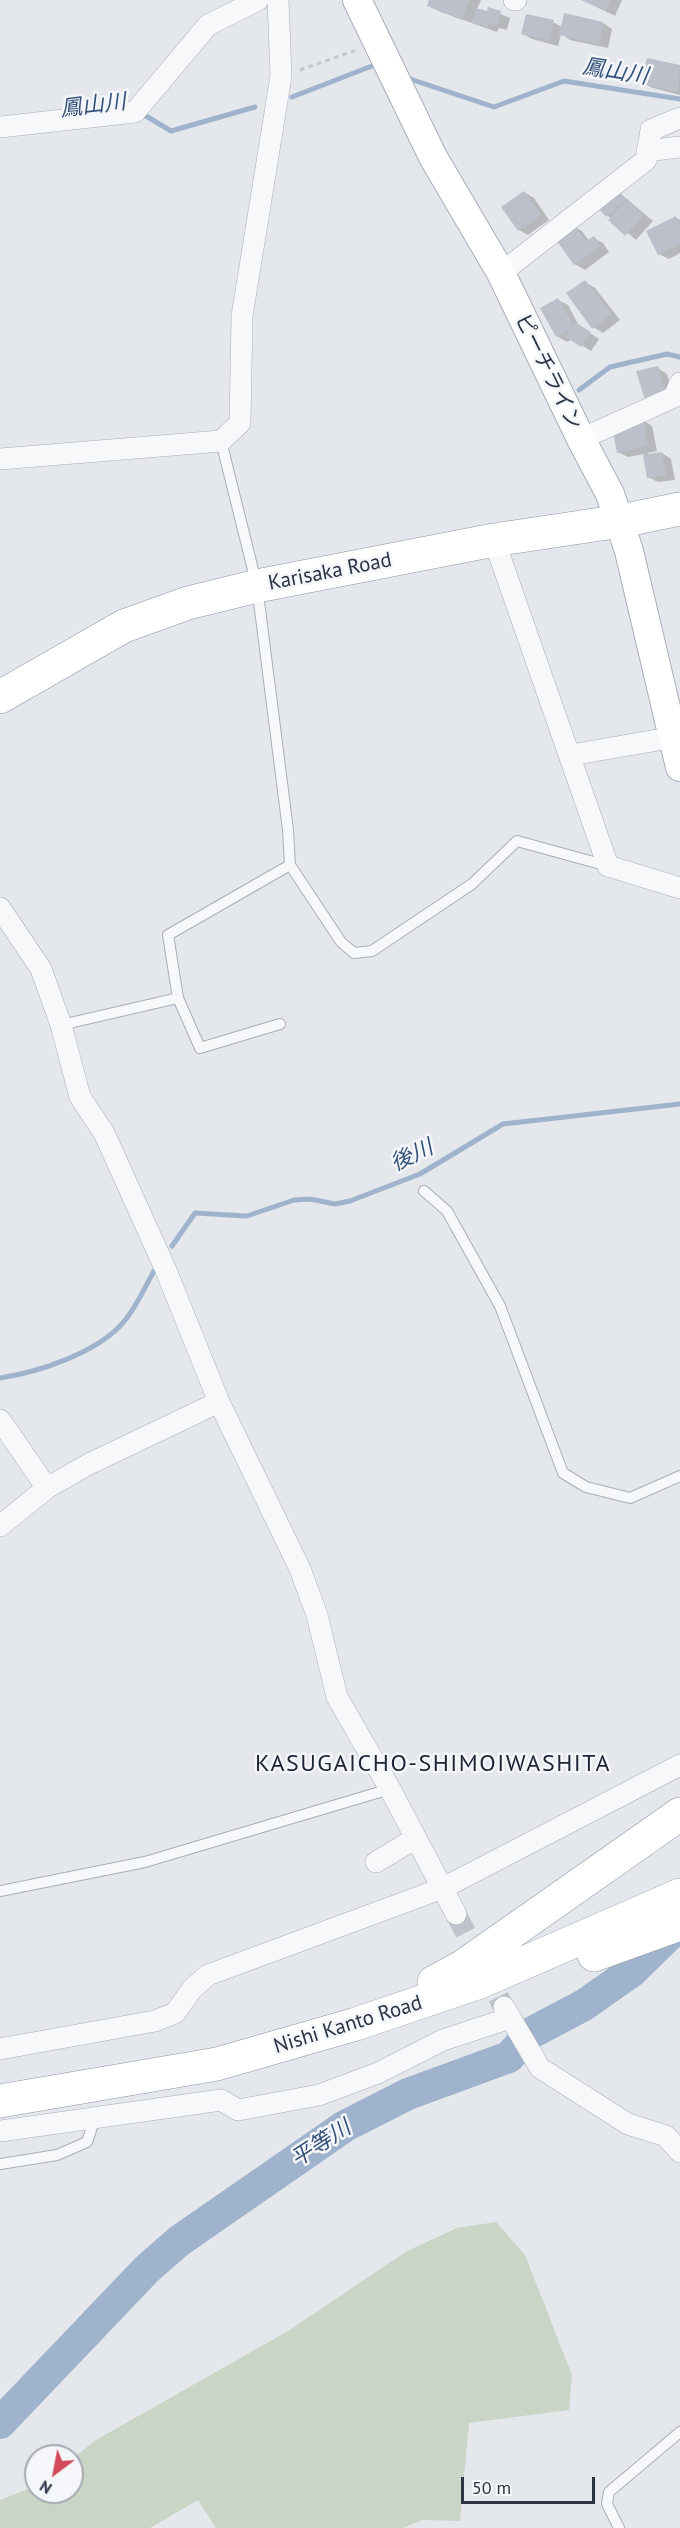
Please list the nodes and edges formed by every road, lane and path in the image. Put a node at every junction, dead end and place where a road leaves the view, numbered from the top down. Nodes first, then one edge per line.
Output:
1 (258, 0) edge
2 (278, 0) edge
3 (358, 0) edge
4 (378, 42) junction
5 (281, 76) junction
6 (680, 118) edge
7 (0, 127) edge
8 (680, 147) edge
9 (647, 151) junction
10 (501, 273) junction
11 (680, 382) edge
12 (580, 440) junction
13 (221, 441) junction
14 (0, 459) edge
15 (680, 509) edge
16 (621, 521) junction
17 (494, 540) junction
18 (258, 586) junction
19 (0, 697) edge
20 (676, 737) edge
21 (571, 755) junction
22 (680, 767) edge
23 (290, 865) junction
24 (608, 866) junction
25 (680, 888) edge
26 (0, 908) edge
27 (178, 998) junction
28 (280, 1024) dead end
29 (61, 1025) junction
30 (424, 1191) dead end
31 (219, 1402) junction
32 (0, 1420) edge
33 (680, 1476) edge
34 (47, 1488) junction
35 (0, 1526) edge
36 (680, 1765) edge
37 (390, 1790) junction
38 (680, 1815) edge
39 (416, 1838) junction
40 (376, 1862) dead end
41 (443, 1888) junction
42 (0, 1892) edge
43 (680, 1895) edge
44 (456, 1914) tunnel mouth
45 (680, 1924) edge
46 (420, 2003) junction
47 (283, 2046) junction
48 (0, 2049) edge
49 (0, 2101) edge
50 (94, 2118) junction
51 (0, 2130) edge
52 (680, 2152) edge
53 (0, 2164) edge
54 (680, 2432) edge
55 (619, 2528) edge

1 - 7 street
2 - 5 street
3 - 4 street, ピーチライン
4 - 5 path
4 - 10 street, ピーチライン
5 - 13 street
6 - 9 street
8 - 9 street
9 - 10 street
10 - 12 street, ピーチライン
11 - 12 street
12 - 16 street, ピーチライン
13 - 14 street
13 - 18 lane
15 - 16 highway, Karisaka Road
16 - 17 highway, Karisaka Road
16 - 20 street, ピーチライン
17 - 18 highway, Karisaka Road
17 - 21 street
18 - 19 highway, Karisaka Road
18 - 23 lane
20 - 21 street
20 - 22 street, ピーチライン
21 - 24 street
23 - 24 lane
23 - 27 lane
24 - 25 street
26 - 29 street
27 - 28 lane
27 - 29 lane
29 - 31 street
30 - 33 lane
31 - 34 street
31 - 37 street
32 - 34 street
34 - 35 street
36 - 41 street
37 - 39 street
37 - 42 lane
38 - 47 highway
39 - 40 street
39 - 41 street
41 - 44 street
41 - 48 street
43 - 46 highway, Nishi Kanto Road
45 - 46 highway
46 - 47 highway, Nishi Kanto Road
47 - 49 highway, Nishi Kanto Road
50 - 51 street
50 - 52 street
50 - 53 lane
54 - 55 lane

